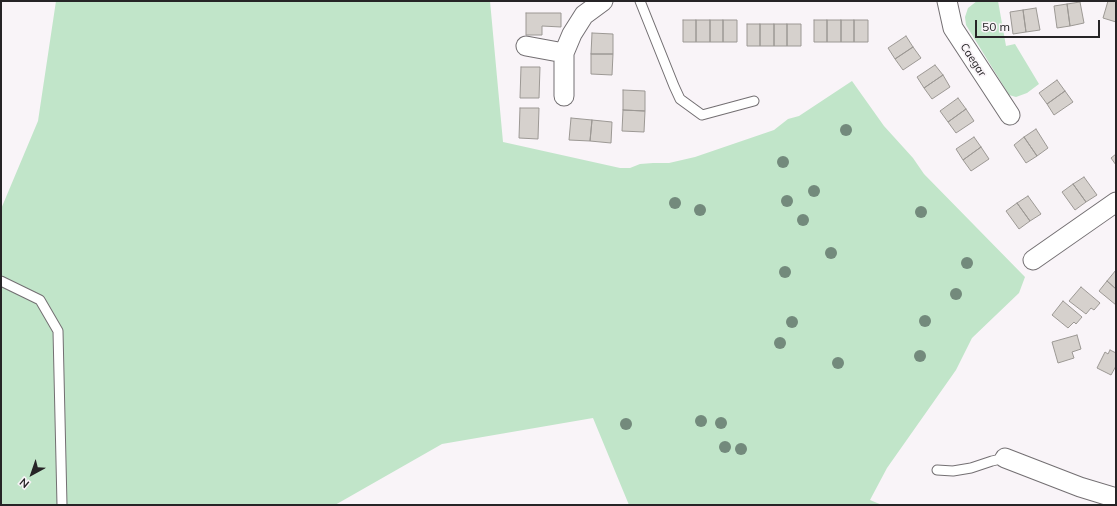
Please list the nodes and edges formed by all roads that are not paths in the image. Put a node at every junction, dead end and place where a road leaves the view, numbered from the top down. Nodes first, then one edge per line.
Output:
1 (603, 1) edge
2 (640, 1) edge
3 (947, 1) edge
4 (526, 46) dead end
5 (564, 54) junction
6 (564, 96) dead end
7 (754, 101) dead end
8 (1010, 116) dead end
9 (1116, 202) edge
10 (1033, 260) dead end
11 (1, 281) edge
12 (1005, 458) joint
13 (936, 470) dead end
14 (1116, 498) edge
15 (62, 505) edge

1 - 5 street
2 - 7 lane
3 - 8 street, Caegar
4 - 5 street
5 - 6 street
9 - 10 street
11 - 15 lane
12 - 13 lane
12 - 14 street

